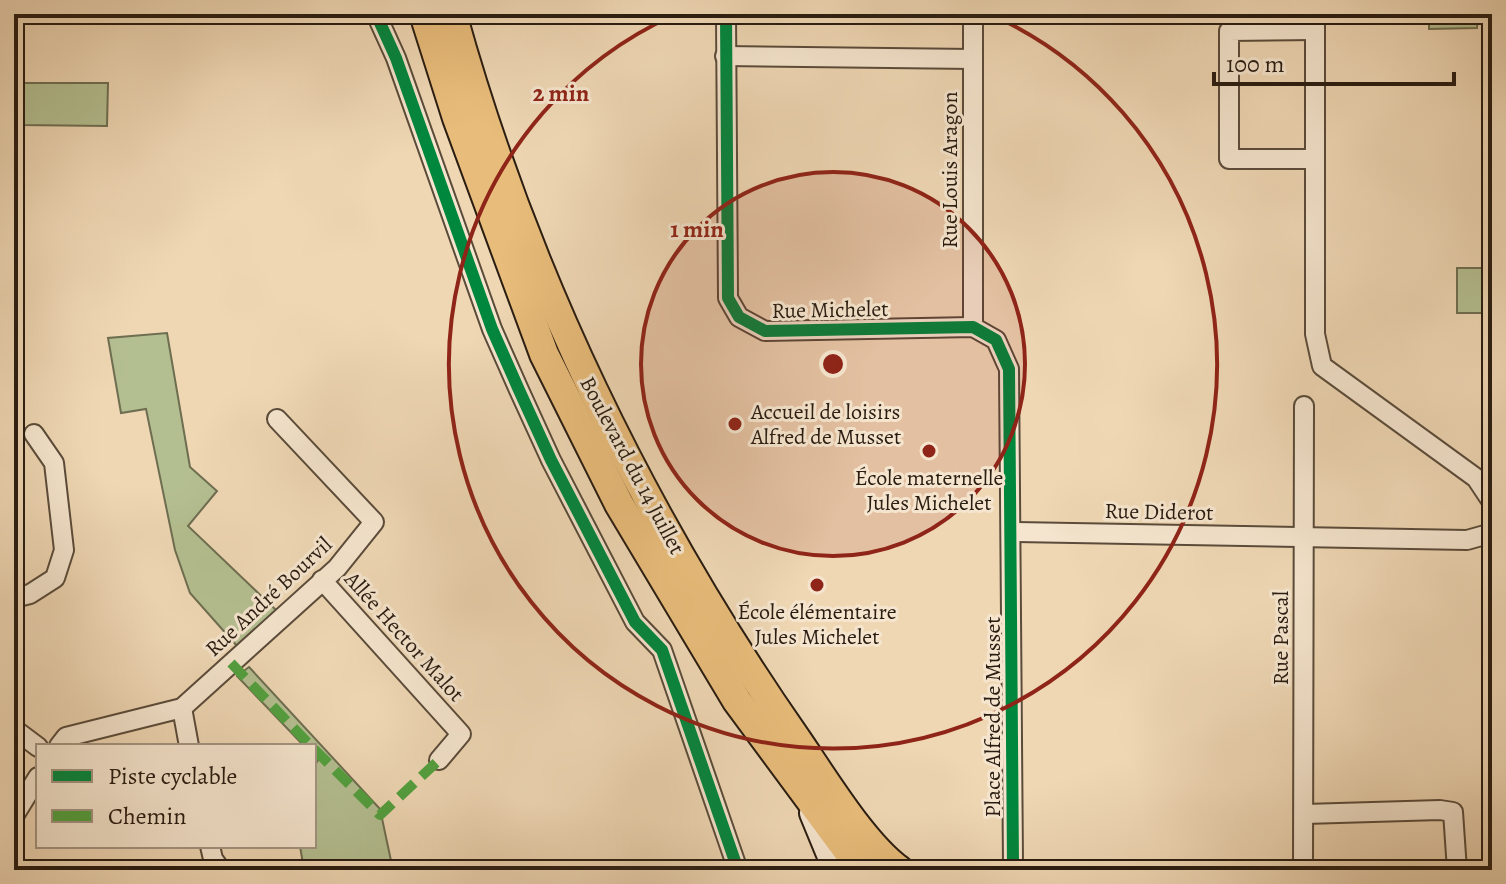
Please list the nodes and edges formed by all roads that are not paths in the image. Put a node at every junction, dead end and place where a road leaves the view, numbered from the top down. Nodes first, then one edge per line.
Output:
1 (376, 14) edge
2 (424, 14) edge
3 (452, 14) edge
4 (726, 14) edge
5 (973, 14) edge
6 (1314, 22) edge
7 (725, 56) junction
8 (973, 59) junction
9 (1314, 159) junction
10 (973, 327) junction
11 (1304, 406) dead end
12 (277, 419) dead end
13 (34, 434) dead end
14 (1492, 502) edge
15 (1012, 532) junction
16 (1492, 533) edge
17 (1304, 538) junction
18 (322, 580) junction
19 (14, 598) edge
20 (182, 708) junction
21 (14, 729) edge
22 (61, 744) edge
23 (189, 744) edge
24 (36, 746) edge
25 (439, 760) dead end
26 (36, 780) edge
27 (806, 794) junction
28 (1305, 814) junction
29 (14, 816) edge
30 (210, 848) edge
31 (1013, 865) dead end
32 (221, 870) edge
33 (738, 870) edge
34 (833, 870) edge
35 (862, 870) edge
36 (899, 870) edge
37 (1303, 870) edge
38 (1457, 870) edge

1 - 33 street
2 - 27 main road, Boulevard du 14 Juillet
3 - 36 main road, Boulevard du 14 Juillet
4 - 7 street, Rue Michelet
5 - 8 street, Rue Louis Aragon
6 - 9 street
6 - 9 street
7 - 8 street
7 - 10 street, Rue Michelet
8 - 10 street, Rue Louis Aragon
9 - 14 street
10 - 15 street
11 - 17 street, Rue Pascal
12 - 18 street, Rue André Bourvil
13 - 19 street
15 - 17 street, Rue Diderot
15 - 31 street, Place Alfred de Musset
16 - 17 street, Rue Diderot
17 - 28 street, Rue Pascal
18 - 20 street, Rue André Bourvil
18 - 25 street, Allée Hector Malot
20 - 22 street, Rue André Bourvil
20 - 23 street
21 - 24 street
26 - 29 street
27 - 34 main road
27 - 35 main road, Boulevard du 14 Juillet
28 - 37 street, Rue Pascal
28 - 38 street
30 - 32 street

